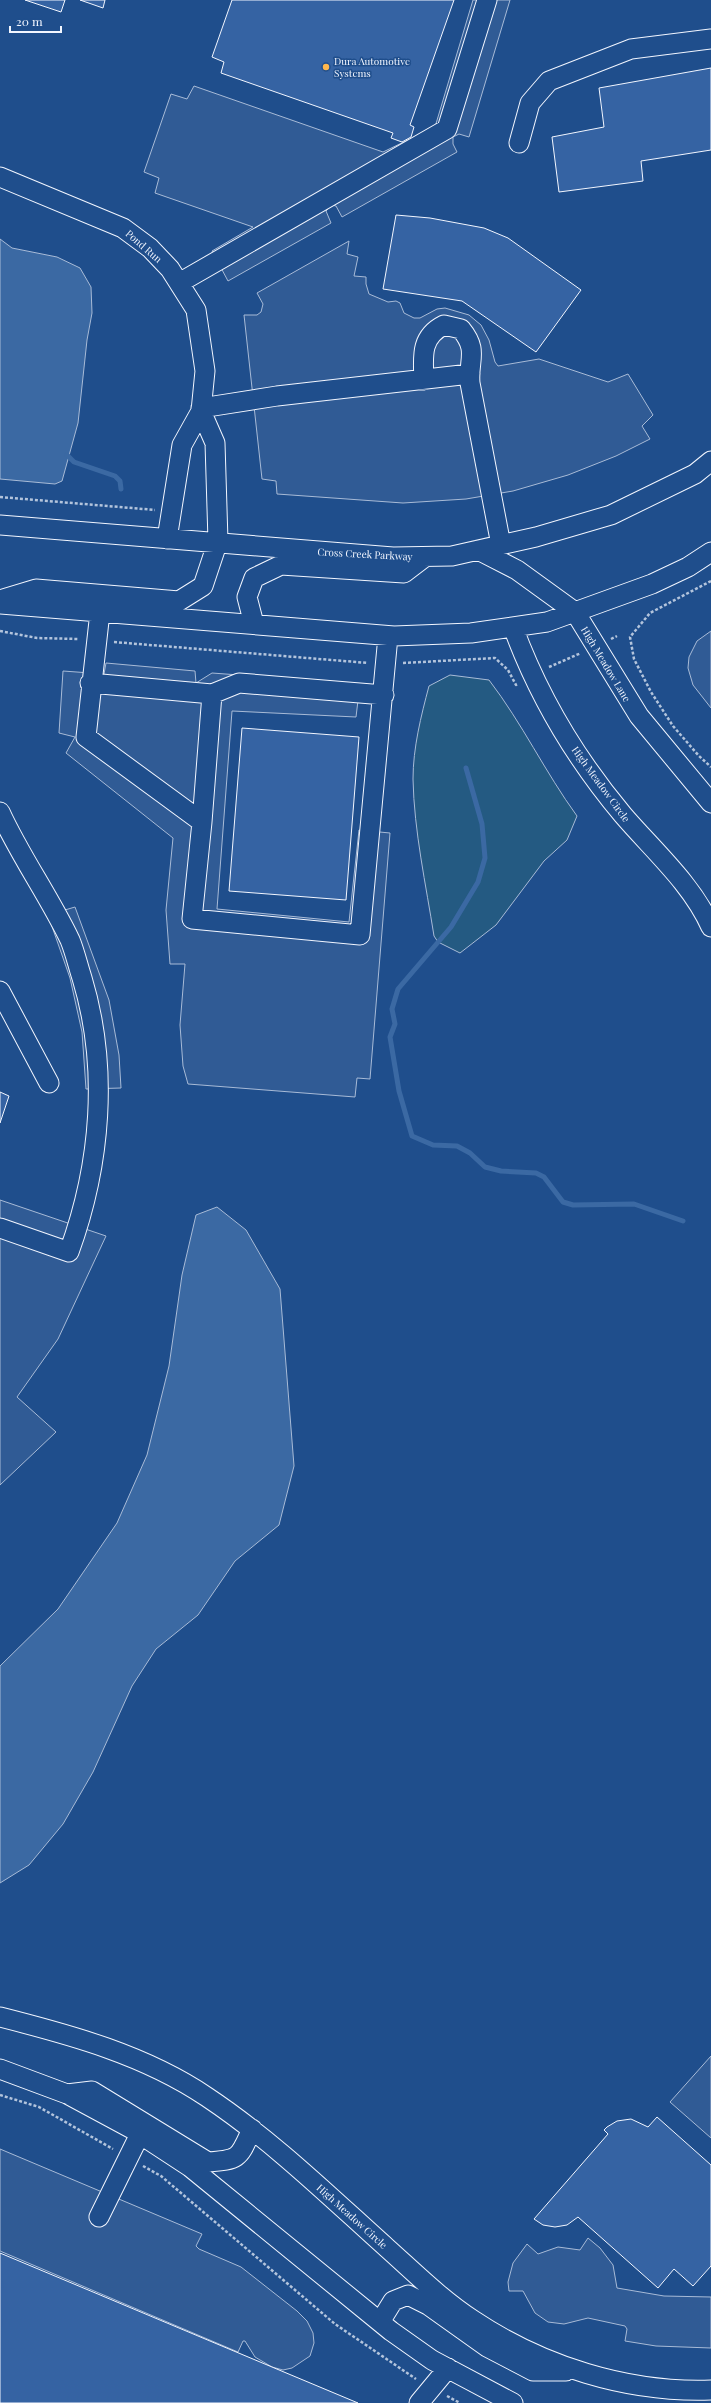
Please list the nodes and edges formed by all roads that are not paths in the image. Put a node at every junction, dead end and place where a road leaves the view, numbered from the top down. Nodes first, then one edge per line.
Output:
1 (487, 0) edge
2 (711, 39) edge
3 (519, 143) dead end
4 (0, 177) edge
5 (179, 283) junction
6 (470, 374) junction
7 (424, 380) junction
8 (201, 409) junction
9 (711, 461) edge
10 (6, 527) edge
11 (167, 539) junction
12 (218, 541) junction
13 (500, 546) junction
14 (478, 550) junction
15 (711, 552) edge
16 (425, 557) junction
17 (0, 600) edge
18 (0, 604) edge
19 (100, 612) junction
20 (575, 612) junction
21 (254, 624) junction
22 (513, 627) junction
23 (388, 636) junction
24 (90, 682) junction
25 (212, 694) junction
26 (384, 696) junction
27 (711, 802) edge
28 (0, 812) edge
29 (202, 822) junction
30 (711, 927) edge
31 (0, 991) edge
32 (49, 1083) dead end
33 (0, 1228) edge
34 (0, 2017) edge
35 (0, 2069) edge
36 (67, 2094) junction
37 (252, 2129) junction
38 (140, 2134) junction
39 (99, 2217) dead end
40 (380, 2322) junction
41 (448, 2368) junction
42 (577, 2371) junction
43 (711, 2390) edge
44 (419, 2403) edge
45 (513, 2403) edge

1 - 5 street
2 - 3 street
4 - 5 street, Pond Run
5 - 8 street, Pond Run
6 - 7 street
6 - 7 street
6 - 13 street
7 - 8 street
8 - 11 street, Pond Run
8 - 12 street
9 - 13 street, Cross Creek Parkway
10 - 11 street, Cross Creek Parkway
11 - 12 street, Cross Creek Parkway
12 - 16 street, Cross Creek Parkway
12 - 17 street
13 - 14 street, Cross Creek Parkway
14 - 16 street, Cross Creek Parkway
14 - 20 street
15 - 20 street
16 - 21 street
18 - 19 street
19 - 21 street
19 - 24 street
20 - 22 street
20 - 27 street, High Meadow Lane
21 - 23 street
22 - 23 street
22 - 30 street, High Meadow Circle
23 - 26 street
24 - 25 street
24 - 29 street
25 - 26 street
25 - 29 street
26 - 29 street
28 - 33 street
31 - 32 street
34 - 37 street, High Meadow Circle
35 - 36 street
36 - 37 street
36 - 38 street
37 - 42 street, High Meadow Circle
38 - 39 street
38 - 40 street
40 - 41 street
40 - 42 street
41 - 44 street
41 - 45 street
42 - 43 street, High Meadow Circle

